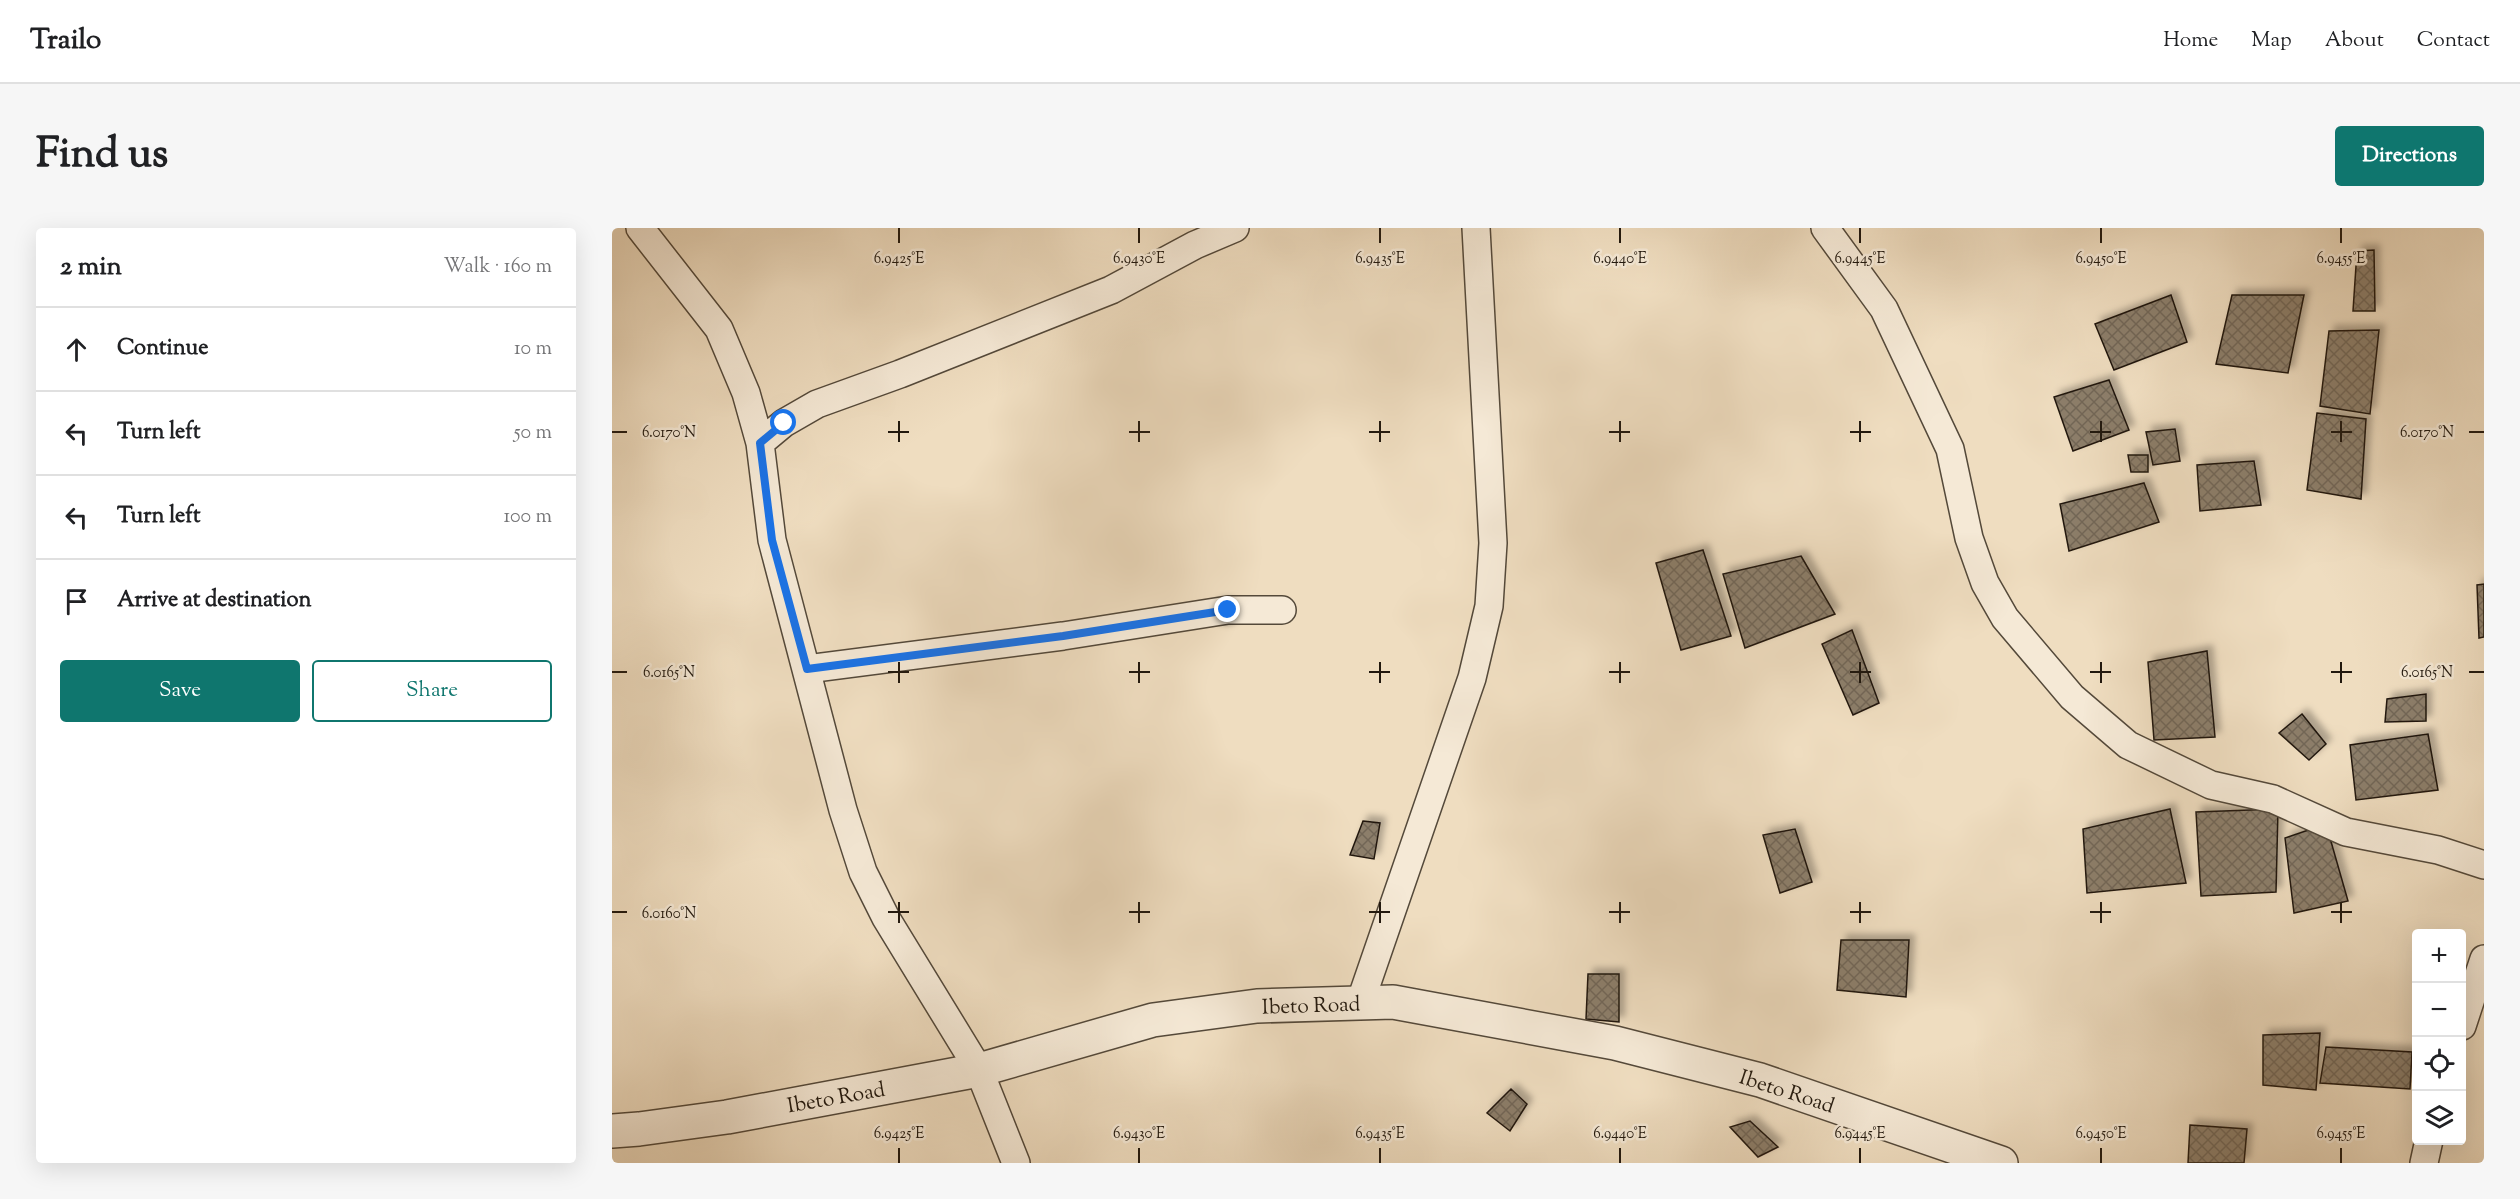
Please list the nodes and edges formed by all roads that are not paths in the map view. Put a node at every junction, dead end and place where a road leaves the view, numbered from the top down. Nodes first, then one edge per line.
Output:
1 (640, 228) edge
2 (1235, 228) edge
3 (1476, 228) edge
4 (1825, 228) edge
5 (760, 443) junction
6 (1282, 610) dead end
7 (807, 669) junction
8 (2484, 865) edge
9 (2484, 959) edge
10 (1360, 1003) junction
11 (2466, 1014) edge
12 (979, 1070) junction
13 (612, 1131) edge
14 (2428, 1145) edge
15 (1016, 1163) edge
16 (2001, 1163) edge
17 (2424, 1163) edge

1 - 5 street
2 - 5 street
3 - 10 street
4 - 8 street
5 - 7 street
6 - 7 street
7 - 12 street
9 - 11 street
10 - 12 street, Ibeto Road
10 - 16 street, Ibeto Road
12 - 13 street, Ibeto Road
12 - 15 street
14 - 17 street

